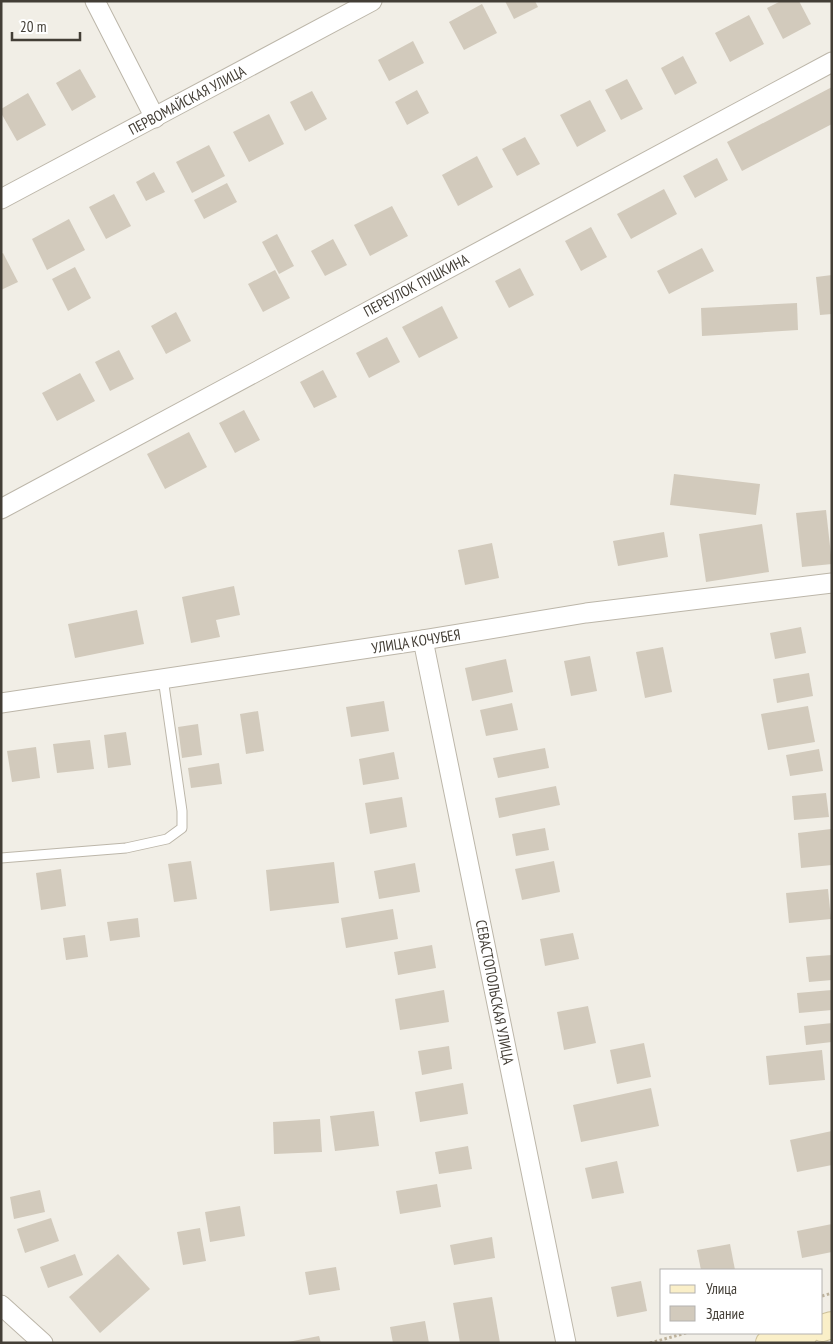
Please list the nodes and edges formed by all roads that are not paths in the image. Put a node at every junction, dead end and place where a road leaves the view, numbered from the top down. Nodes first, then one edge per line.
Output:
1 (95, 1) edge
2 (372, 1) edge
3 (832, 62) edge
4 (155, 118) junction
5 (1, 199) edge
6 (1, 508) edge
7 (832, 583) edge
8 (423, 640) junction
9 (163, 678) junction
10 (1, 703) edge
11 (1, 858) edge
12 (1, 1305) edge
13 (801, 1334) edge
14 (43, 1343) edge
15 (566, 1343) edge
16 (769, 1343) edge

1 - 4 street
2 - 4 street, ПЕРВОМАЙСКАЯ УЛИЦА
3 - 6 street, ПЕРЕУЛОК ПУШКИНА
4 - 5 street, ПЕРВОМАЙСКАЯ УЛИЦА
7 - 8 street, УЛИЦА КОЧУБЕЯ
8 - 9 street, УЛИЦА КОЧУБЕЯ
8 - 15 street, СЕВАСТОПОЛЬСКАЯ УЛИЦА
9 - 10 street, УЛИЦА КОЧУБЕЯ
9 - 11 lane
12 - 14 street
13 - 16 main road

